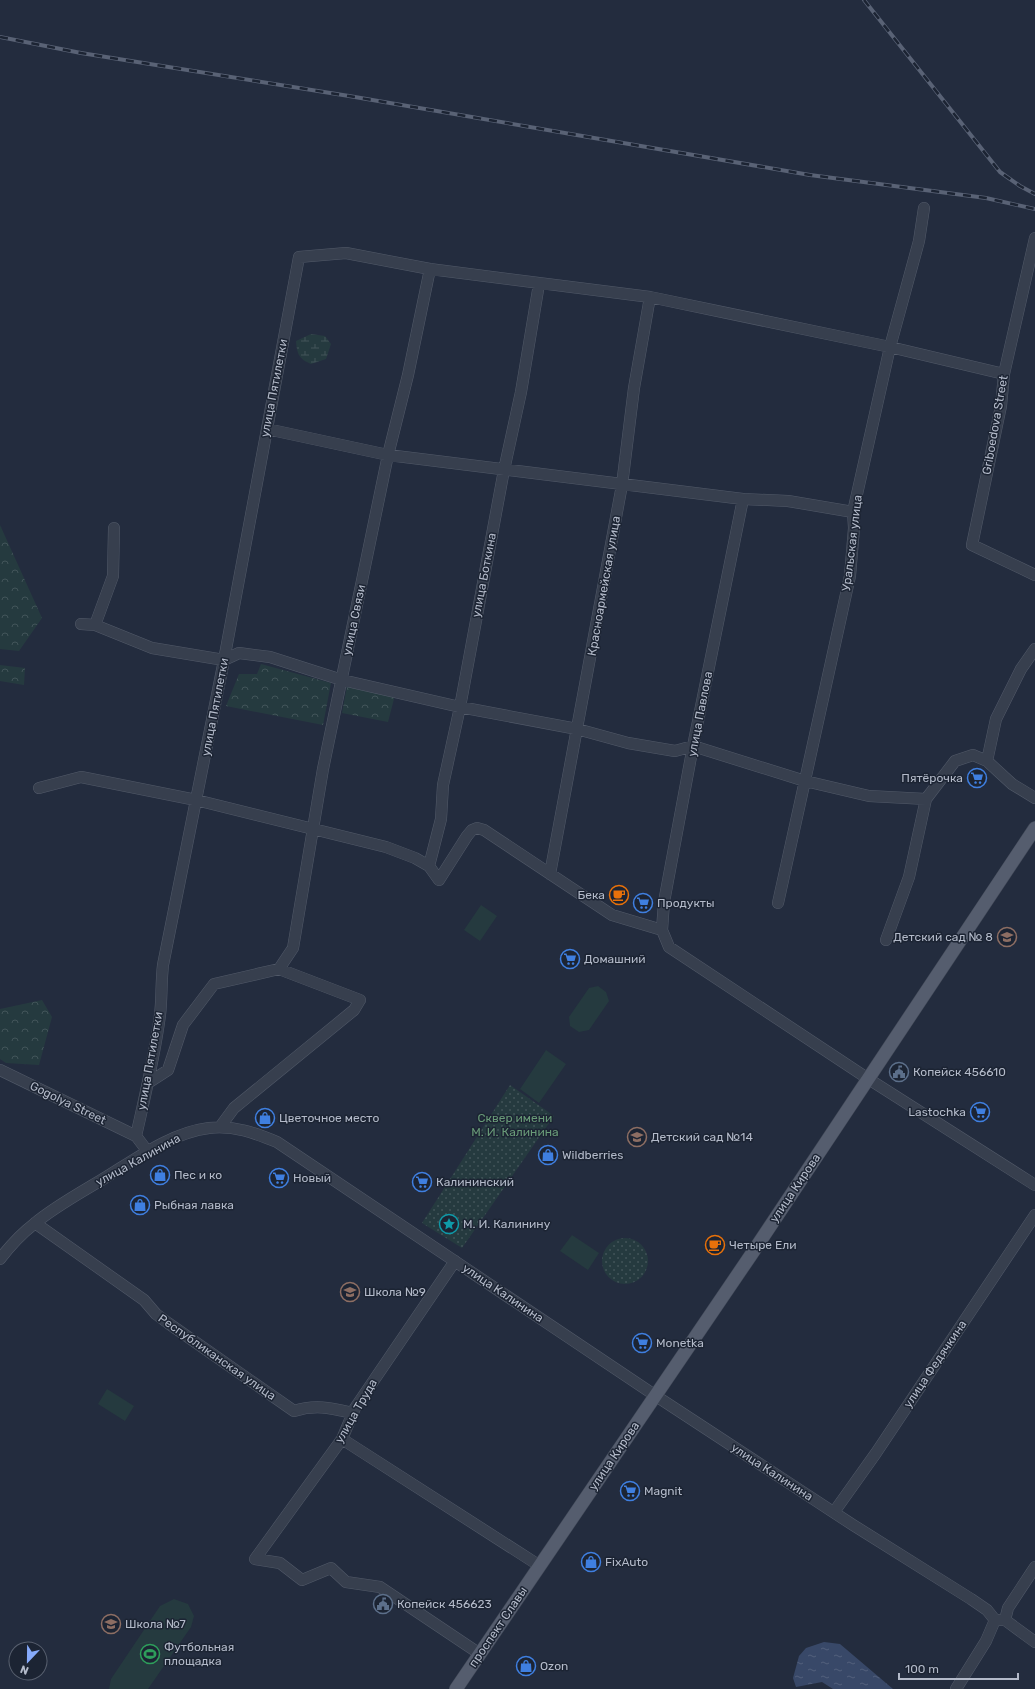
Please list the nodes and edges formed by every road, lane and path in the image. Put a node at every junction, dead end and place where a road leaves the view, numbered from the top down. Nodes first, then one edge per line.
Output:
1 (924, 208) dead end
2 (1035, 238) edge
3 (430, 268) junction
4 (540, 284) junction
5 (650, 297) junction
6 (890, 347) junction
7 (1004, 374) junction
8 (267, 429) junction
9 (388, 455) junction
10 (504, 470) junction
11 (622, 485) junction
12 (743, 499) junction
13 (853, 512) junction
14 (114, 528) dead end
15 (1035, 575) edge
16 (81, 624) dead end
17 (95, 625) junction
18 (1035, 649) edge
19 (224, 660) junction
20 (342, 680) junction
21 (460, 707) junction
22 (578, 729) junction
23 (693, 746) junction
24 (987, 761) junction
25 (805, 782) junction
26 (39, 788) dead end
27 (1035, 798) edge
28 (926, 799) junction
29 (196, 800) junction
30 (1035, 828) edge
31 (313, 829) junction
32 (429, 866) junction
33 (550, 874) junction
34 (778, 903) dead end
35 (662, 930) junction
36 (886, 940) dead end
37 (279, 969) junction
38 (0, 1070) edge
39 (867, 1078) junction
40 (148, 1082) junction
41 (220, 1127) junction
42 (136, 1136) junction
43 (148, 1152) junction
44 (1035, 1185) edge
45 (1035, 1215) edge
46 (35, 1223) junction
47 (0, 1259) edge
48 (455, 1261) junction
49 (656, 1396) junction
50 (353, 1413) junction
51 (342, 1439) junction
52 (834, 1512) junction
53 (540, 1566) junction
54 (1035, 1568) edge
55 (1000, 1620) junction
56 (1035, 1642) edge
57 (480, 1654) junction
58 (456, 1689) edge
59 (956, 1689) edge

1 - 6 street, Уральская улица
2 - 7 street, Griboedova Street
3 - 4 street
3 - 8 street, улица Пятилетки
3 - 9 street, улица Связи
4 - 5 street
4 - 10 street, улица Боткина
5 - 6 street
5 - 11 street, Красноармейская улица
6 - 7 street
6 - 13 street, Уральская улица
7 - 15 street, Griboedova Street
8 - 9 street
8 - 19 street, улица Пятилетки
9 - 10 street
9 - 20 street, улица Связи
10 - 11 street
10 - 21 street, улица Боткина
11 - 12 street
11 - 22 street, Красноармейская улица
12 - 13 street
12 - 23 street, улица Павлова
13 - 25 street, Уральская улица
14 - 17 street
16 - 17 street
17 - 19 street
18 - 24 street
19 - 20 street
19 - 29 street, улица Пятилетки
20 - 21 street
20 - 31 street, улица Связи
21 - 22 street
21 - 32 street, улица Боткина
22 - 23 street
22 - 33 street, Красноармейская улица
23 - 25 street
23 - 35 street, улица Павлова
24 - 27 street
24 - 28 street
25 - 28 street
25 - 34 street, Уральская улица
26 - 29 street
28 - 36 street
29 - 31 street
29 - 40 street, улица Пятилетки
30 - 39 main road, улица Кирова
31 - 32 street
31 - 37 street, улица Связи
32 - 33 street
33 - 35 street
35 - 39 street
37 - 40 street
37 - 41 street
38 - 42 street, Gogolya Street
39 - 44 street
39 - 49 main road, улица Кирова
40 - 42 street, улица Пятилетки
41 - 43 street, улица Калинина
41 - 48 street, улица Калинина
42 - 43 street
43 - 46 street, улица Калинина
45 - 52 street, улица Федячкина
46 - 47 street, улица Калинина
46 - 50 street, Республиканская улица
48 - 49 street, улица Калинина
48 - 50 street, улица Труда
49 - 52 street, улица Калинина
49 - 53 main road, улица Кирова
50 - 51 street, улица Труда
51 - 53 street
51 - 57 street, улица Труда
52 - 55 street, улица Калинина
53 - 57 main road, проспект Славы
54 - 55 street
55 - 56 street, улица Калинина
55 - 59 street
57 - 58 main road, проспект Славы

